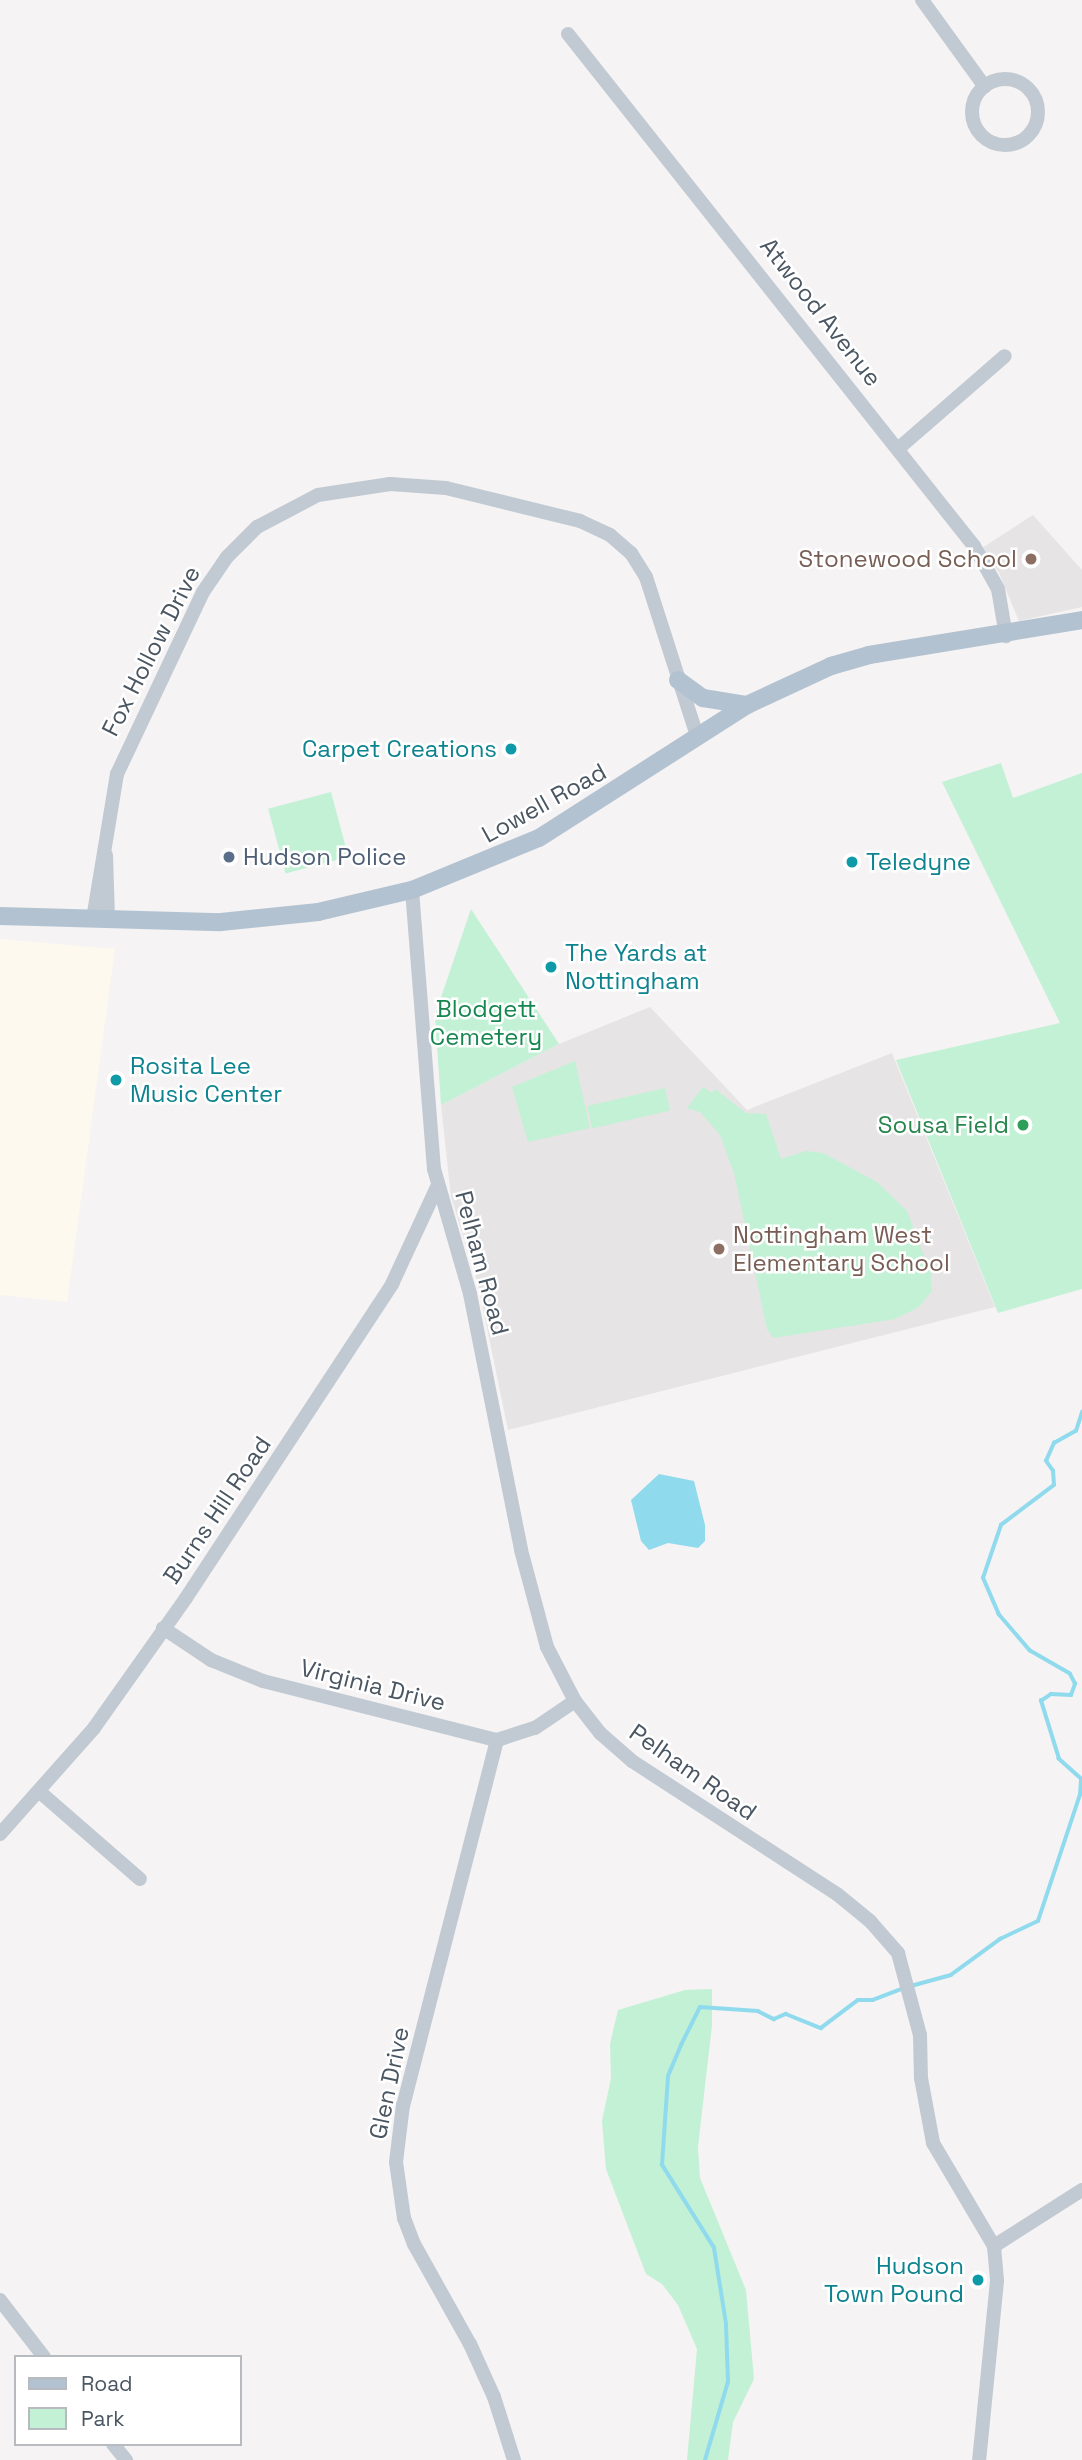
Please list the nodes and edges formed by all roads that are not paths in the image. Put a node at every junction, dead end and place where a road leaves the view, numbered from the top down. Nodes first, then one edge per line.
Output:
1 (922, 0) edge
2 (568, 34) dead end
3 (985, 87) junction
4 (1005, 356) dead end
5 (899, 448) junction
6 (1076, 625) edge
7 (1006, 636) junction
8 (678, 680) junction
9 (747, 705) junction
10 (697, 736) junction
11 (412, 890) junction
12 (0, 916) edge
13 (101, 919) junction
14 (437, 1187) junction
15 (163, 1628) junction
16 (575, 1700) junction
17 (497, 1740) junction
18 (41, 1793) junction
19 (0, 1834) edge
20 (140, 1879) dead end
21 (1082, 2190) edge
22 (994, 2246) junction
23 (0, 2300) edge
24 (42, 2355) edge
25 (115, 2446) edge
26 (126, 2460) edge
27 (514, 2460) edge
28 (979, 2460) edge

1 - 3 street
2 - 5 street, Atwood Avenue
3 - 3 street
4 - 5 street
5 - 7 street, Atwood Avenue
6 - 7 main road, Lowell Road
7 - 9 main road, Lowell Road
8 - 9 main road
8 - 10 street, Fox Hollow Drive
8 - 13 street, Fox Hollow Drive
9 - 10 main road, Lowell Road
10 - 11 main road, Lowell Road
11 - 13 main road, Lowell Road
11 - 14 street, Pelham Road
12 - 13 main road, Lowell Road
14 - 15 street, Burns Hill Road
14 - 16 street, Pelham Road
15 - 17 street, Virginia Drive
15 - 18 street, Burns Hill Road
16 - 17 street
16 - 22 street, Pelham Road
17 - 27 street, Glen Drive
18 - 19 street, Burns Hill Road
18 - 20 street
21 - 22 street
22 - 28 street, Pelham Road
23 - 24 street
25 - 26 street

